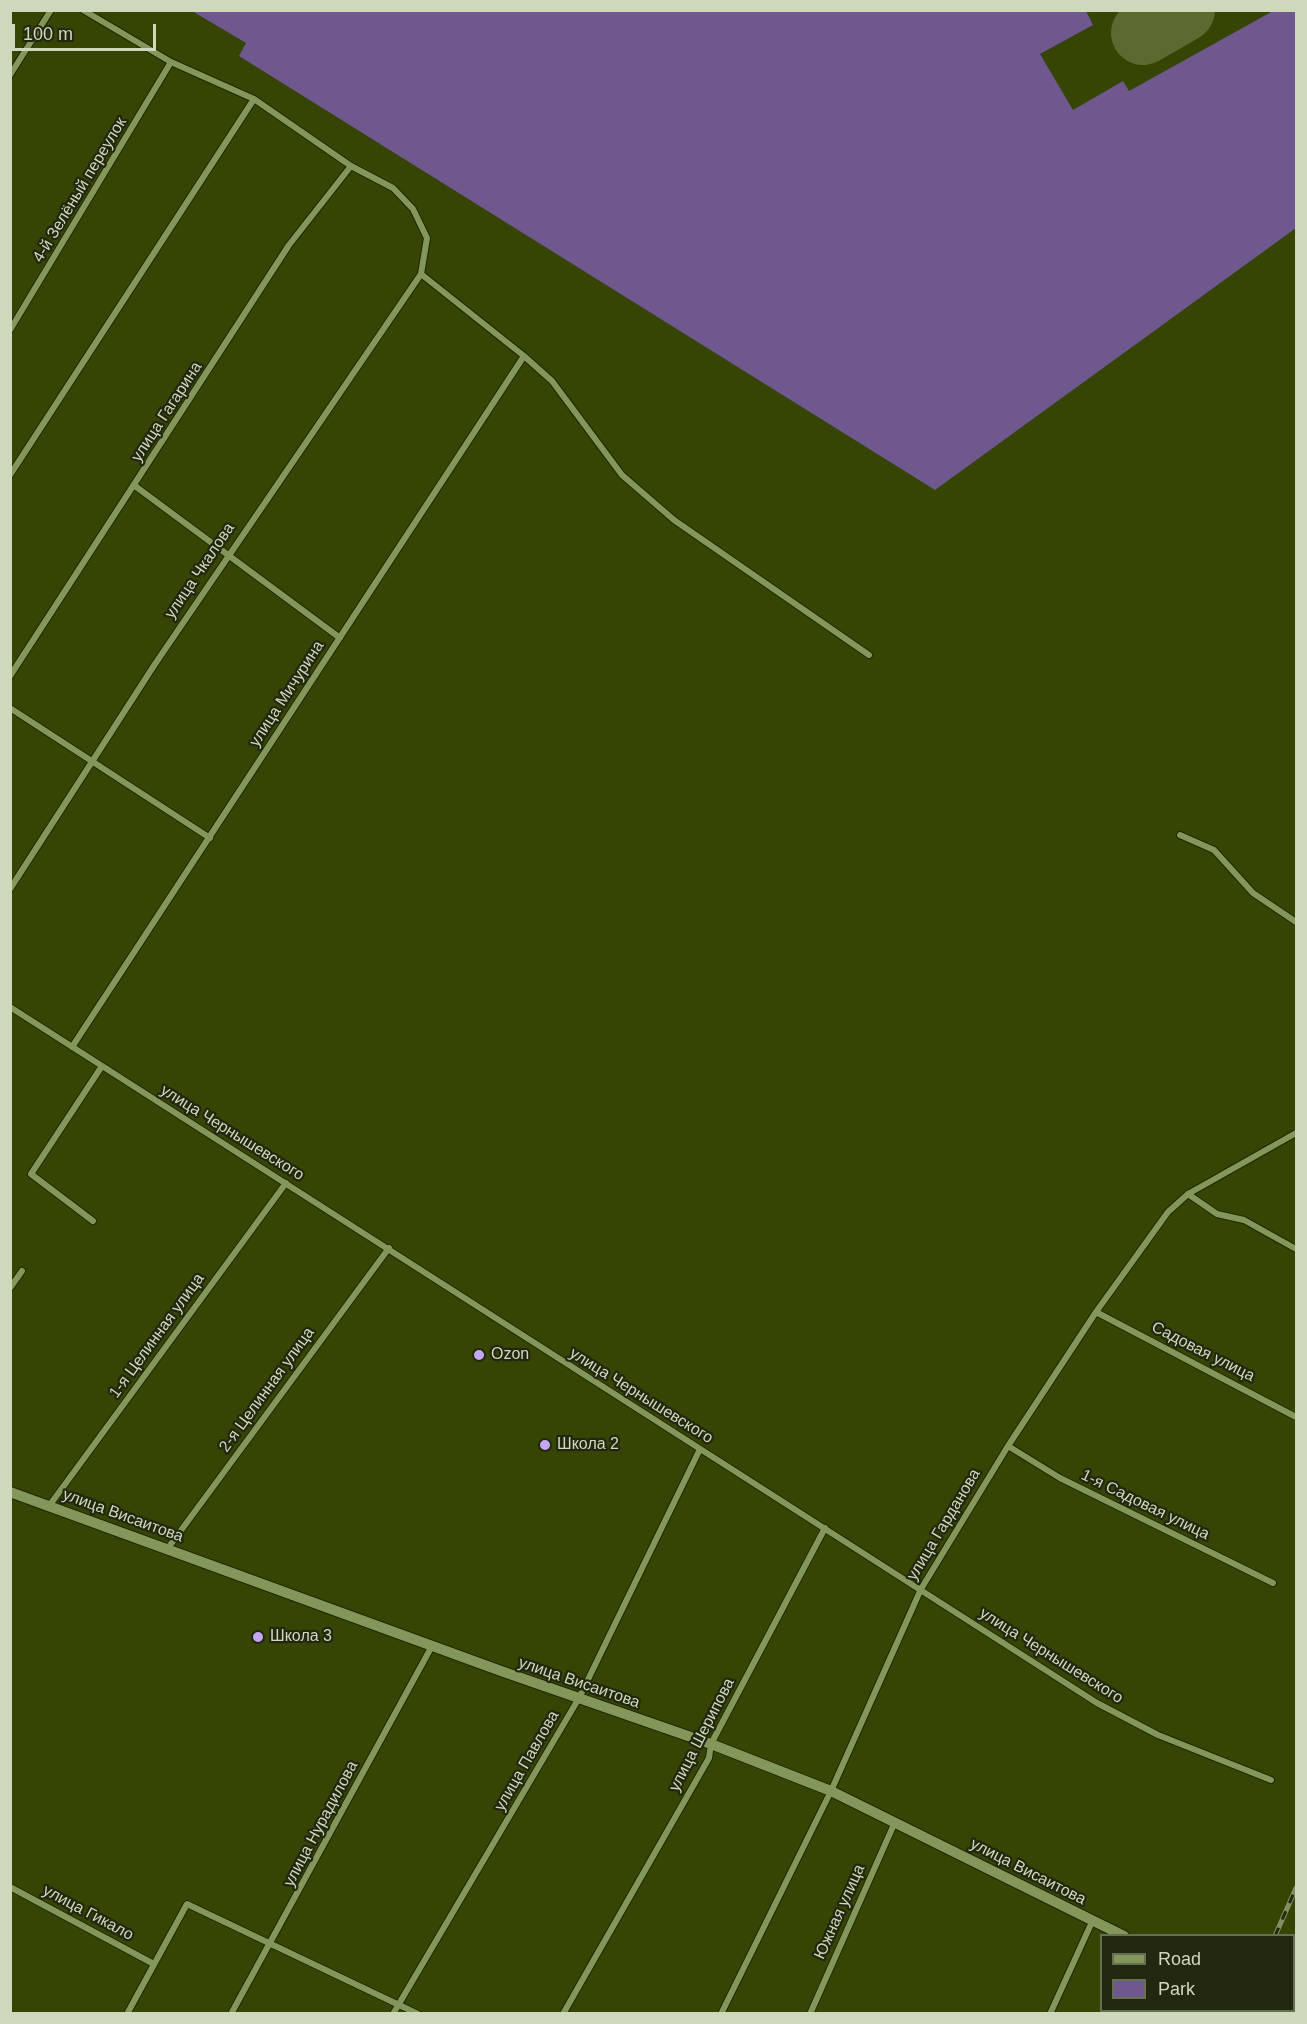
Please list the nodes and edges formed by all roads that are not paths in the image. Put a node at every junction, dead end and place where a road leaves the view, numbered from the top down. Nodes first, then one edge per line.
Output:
1 (51, 10) edge
2 (83, 10) edge
3 (171, 62) junction
4 (10, 75) edge
5 (254, 99) junction
6 (351, 166) junction
7 (421, 274) junction
8 (10, 330) edge
9 (524, 356) junction
10 (10, 475) edge
11 (135, 486) junction
12 (227, 556) junction
13 (340, 638) junction
14 (869, 655) dead end
15 (10, 676) edge
16 (10, 708) edge
17 (94, 761) junction
18 (1180, 835) dead end
19 (210, 838) junction
20 (10, 889) edge
21 (1296, 922) edge
22 (10, 1007) edge
23 (72, 1047) junction
24 (102, 1066) junction
25 (1296, 1133) edge
26 (286, 1183) junction
27 (1188, 1194) junction
28 (93, 1221) dead end
29 (389, 1248) junction
30 (1296, 1249) edge
31 (22, 1271) dead end
32 (10, 1288) edge
33 (1096, 1312) junction
34 (1296, 1418) edge
35 (1008, 1446) junction
36 (700, 1449) junction
37 (10, 1492) edge
38 (49, 1506) junction
39 (825, 1528) junction
40 (168, 1548) junction
41 (1273, 1583) dead end
42 (921, 1590) junction
43 (432, 1646) junction
44 (579, 1698) junction
45 (711, 1744) junction
46 (1271, 1780) dead end
47 (831, 1791) junction
48 (896, 1821) junction
49 (10, 1887) edge
50 (1092, 1922) junction
51 (1122, 1934) edge
52 (272, 1942) junction
53 (152, 1964) junction
54 (398, 2004) junction
55 (127, 2013) edge
56 (231, 2013) edge
57 (393, 2013) edge
58 (418, 2013) edge
59 (563, 2013) edge
60 (721, 2013) edge
61 (810, 2013) edge
62 (1050, 2013) edge

1 - 4 street
2 - 3 street
3 - 5 street
3 - 8 street, 4-й Зелёный переулок
5 - 6 street
5 - 10 street
6 - 7 street
6 - 11 street, улица Гагарина
7 - 9 street
7 - 12 street, улица Чкалова
9 - 13 street, улица Мичурина
9 - 14 street
11 - 12 street
11 - 15 street, улица Гагарина
12 - 13 street
12 - 17 street, улица Чкалова
13 - 19 street, улица Мичурина
16 - 17 street
17 - 19 street
17 - 20 street, улица Чкалова
18 - 21 street
19 - 23 street, улица Мичурина
22 - 23 street, улица Чернышевского
23 - 24 street, улица Чернышевского
24 - 26 street, улица Чернышевского
24 - 28 street
25 - 27 street, улица Гарданова
26 - 29 street, улица Чернышевского
26 - 38 street, 1-я Целинная улица
27 - 30 street
27 - 33 street, улица Гарданова
29 - 36 street, улица Чернышевского
29 - 40 street, 2-я Целинная улица
31 - 32 street
33 - 34 street, Садовая улица
33 - 35 street, улица Гарданова
35 - 41 street, 1-я Садовая улица
35 - 42 street, улица Гарданова
36 - 39 street, улица Чернышевского
36 - 44 street, улица Павлова
37 - 38 street, улица Висаитова
38 - 40 street, улица Висаитова
39 - 42 street, улица Чернышевского
39 - 45 street, улица Шерипова
40 - 43 street, улица Висаитова
42 - 46 street, улица Чернышевского
42 - 47 street, улица Гарданова
43 - 44 street, улица Висаитова
43 - 52 street, улица Нурадилова
44 - 45 street, улица Висаитова
44 - 54 street, улица Павлова
45 - 47 street, улица Висаитова
45 - 59 street, улица Шерипова
47 - 48 street, улица Висаитова
47 - 60 street, улица Гарданова
48 - 50 street, улица Висаитова
48 - 61 street, Южная улица
49 - 53 street, улица Гикало
50 - 51 street, улица Висаитова
50 - 62 street
52 - 53 street
52 - 54 street
52 - 56 street, улица Нурадилова
53 - 55 street
54 - 57 street, улица Павлова
54 - 58 street

